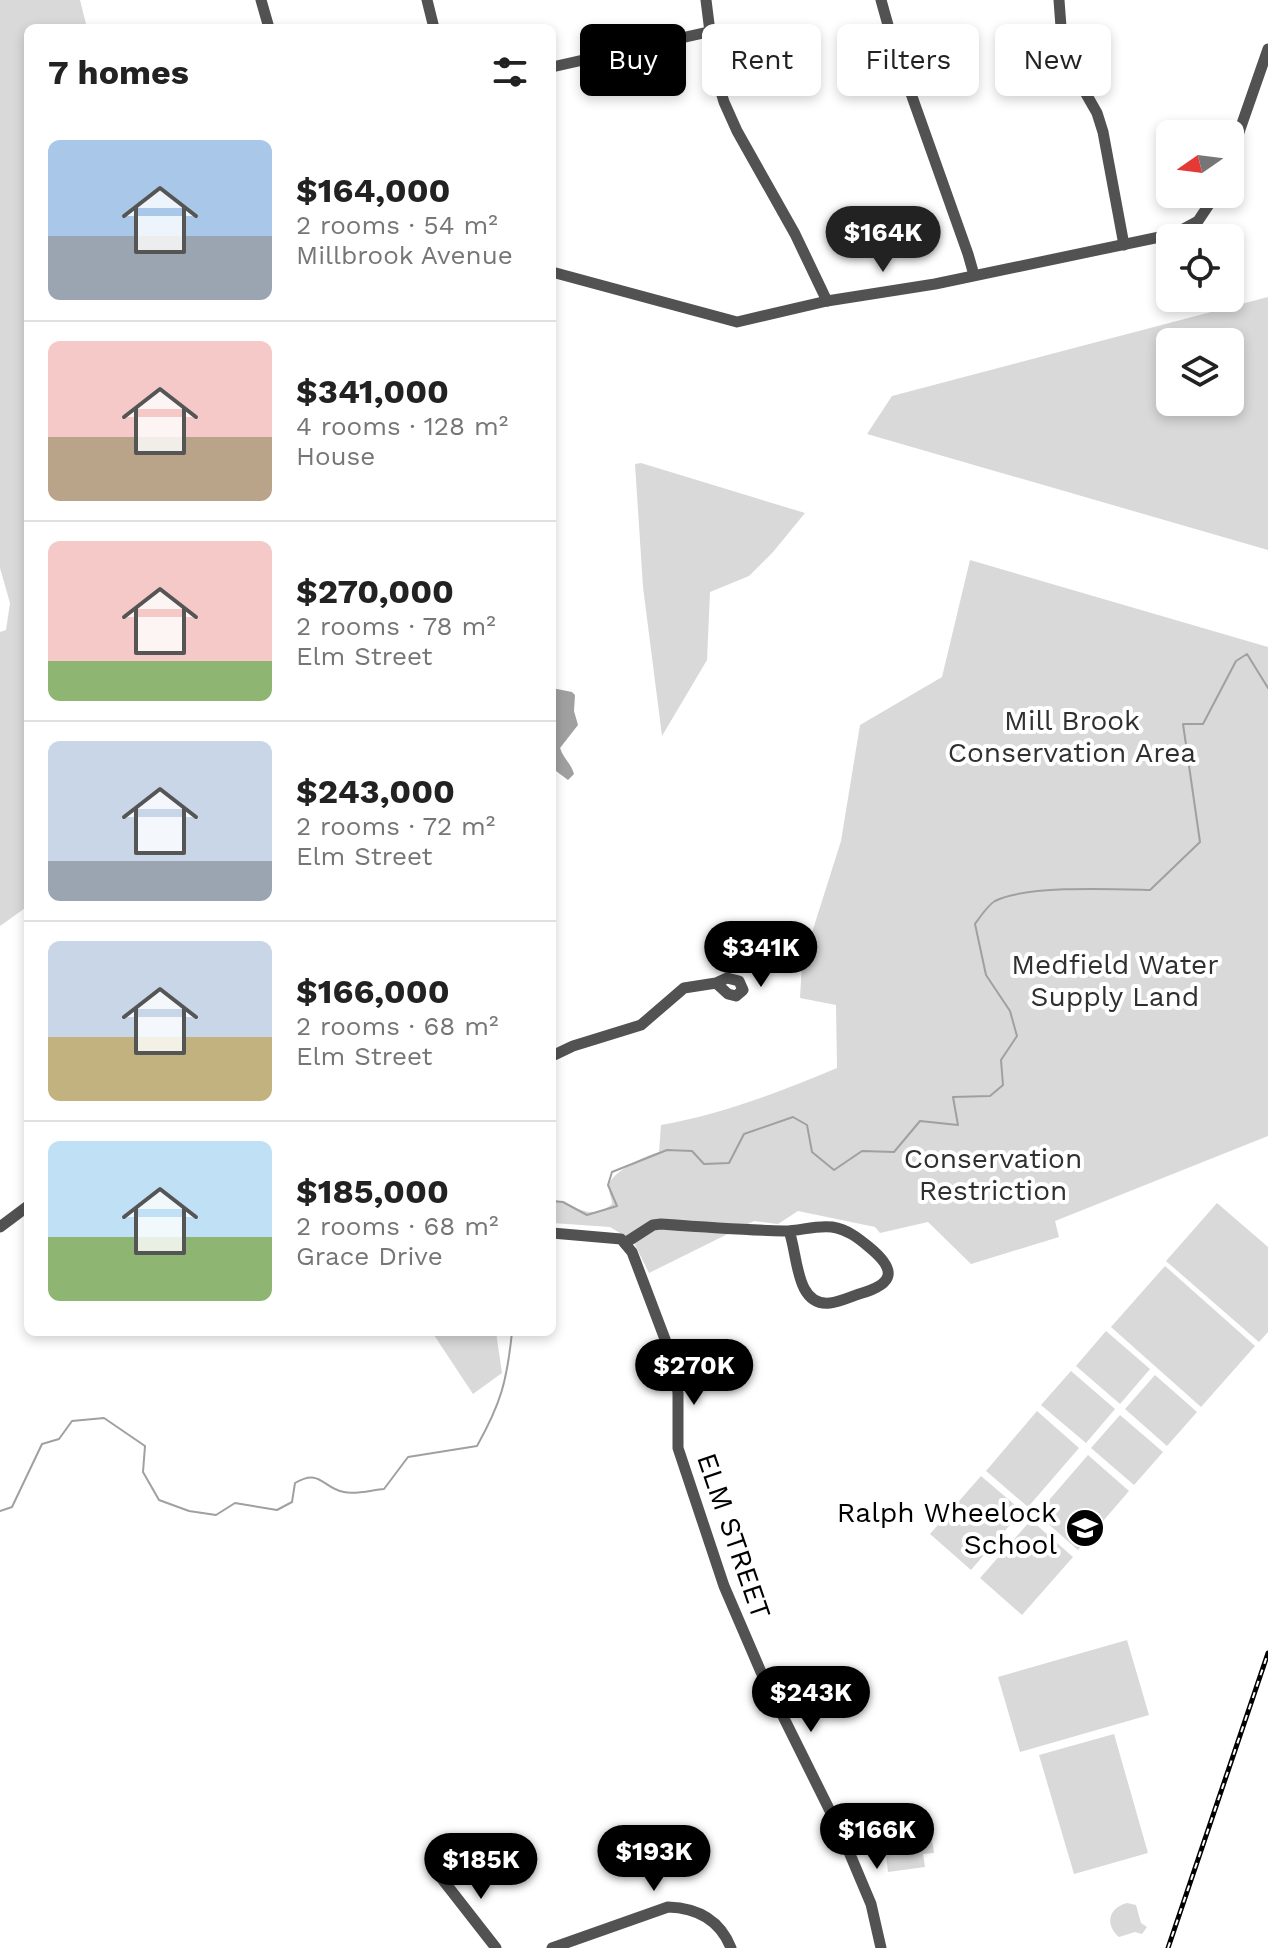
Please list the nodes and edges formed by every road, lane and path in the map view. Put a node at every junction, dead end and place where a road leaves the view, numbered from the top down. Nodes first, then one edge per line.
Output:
1 (261, 0) edge
2 (427, 0) edge
3 (706, 0) edge
4 (881, 0) edge
5 (1059, 0) edge
6 (268, 24) edge
7 (433, 24) edge
8 (708, 24) edge
9 (702, 33) edge
10 (1268, 49) edge
11 (556, 66) edge
12 (723, 96) edge
13 (1243, 120) edge
14 (1207, 208) edge
15 (1124, 245) junction
16 (556, 273) edge
17 (974, 275) junction
18 (827, 301) junction
19 (716, 983) dead end
20 (556, 1054) edge
21 (24, 1209) edge
22 (0, 1227) edge
23 (789, 1231) junction
24 (556, 1233) edge
25 (625, 1243) junction
26 (439, 1875) dead end
27 (496, 1948) edge
28 (552, 1948) edge
29 (731, 1948) edge
30 (881, 1948) edge

1 - 6 street
2 - 7 street
3 - 8 street
4 - 17 street
5 - 15 street
9 - 11 street
10 - 13 street
12 - 18 street
14 - 15 street
15 - 17 street
16 - 18 street
17 - 18 street
19 - 20 street
21 - 22 street
23 - 23 street
23 - 25 street
24 - 25 street
25 - 30 street, ELM STREET
26 - 27 street
28 - 29 street

